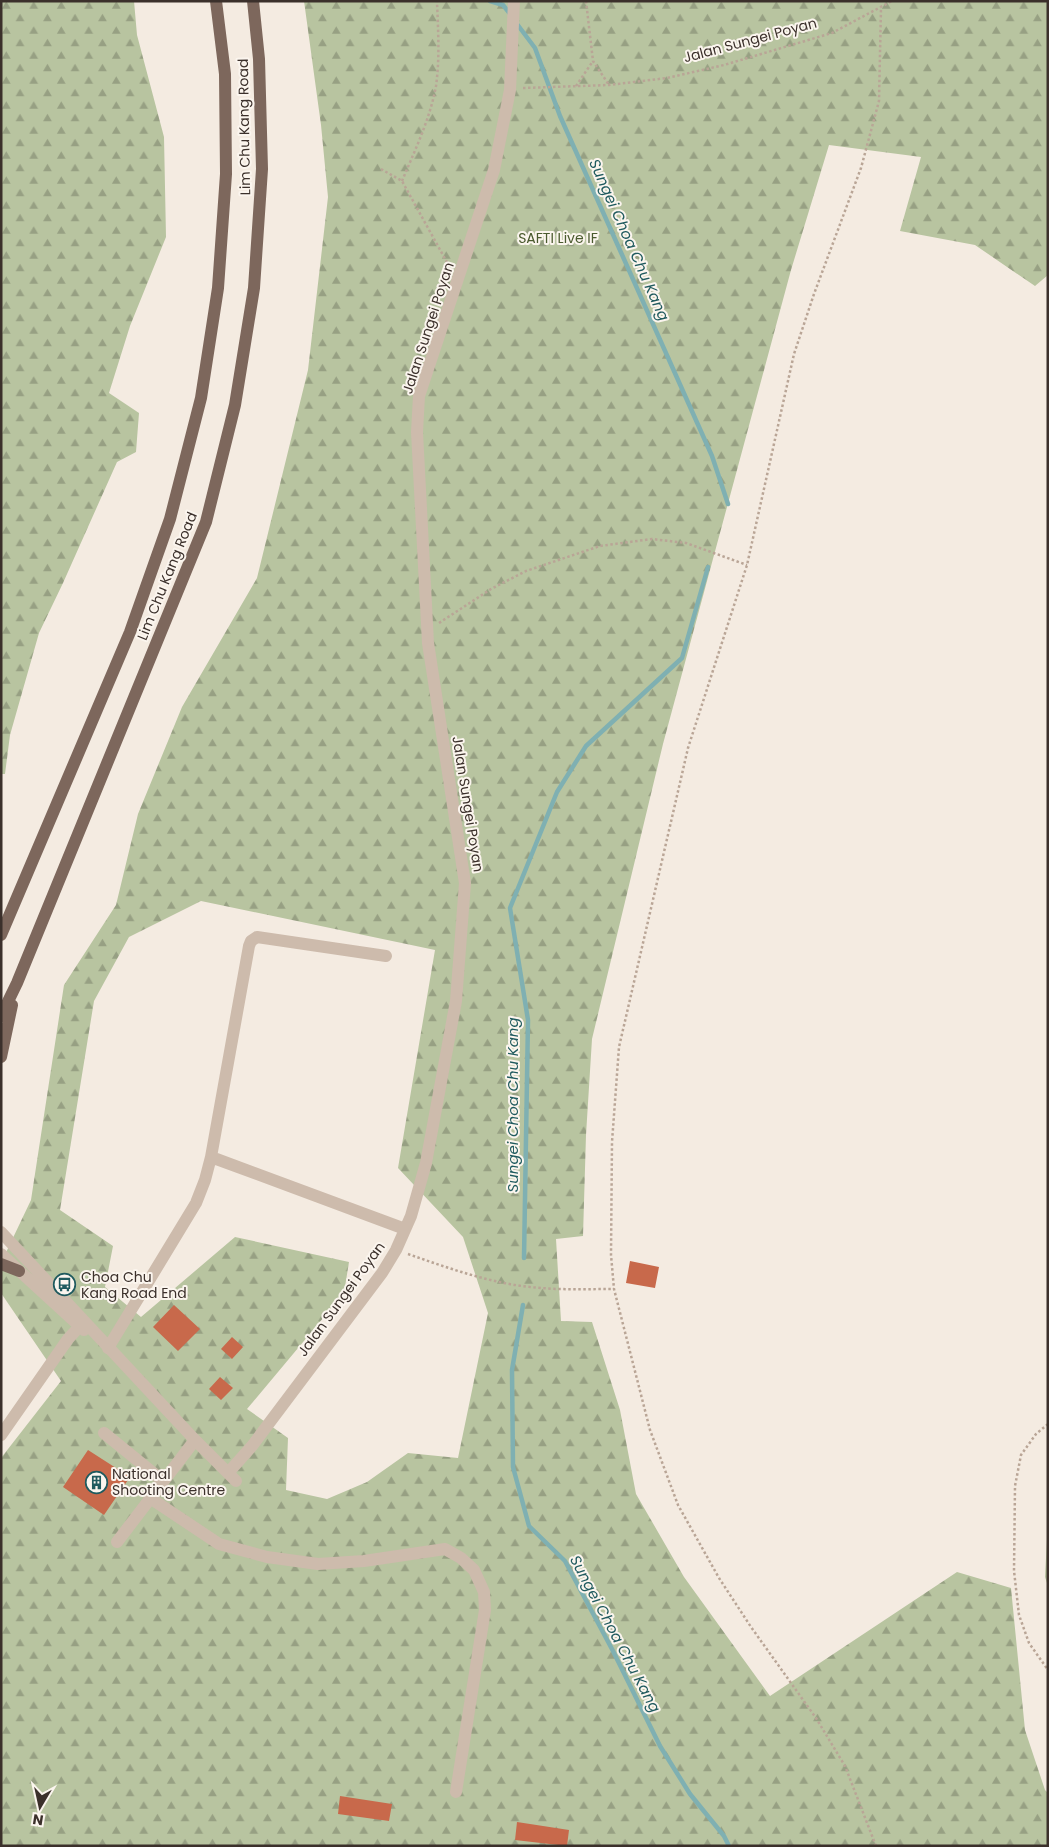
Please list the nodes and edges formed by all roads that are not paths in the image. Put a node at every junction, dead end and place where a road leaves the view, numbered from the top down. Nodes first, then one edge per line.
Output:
1 (216, 1) edge
2 (253, 1) edge
3 (514, 6) edge
4 (1, 935) edge
5 (386, 956) dead end
6 (17, 983) junction
7 (1, 1016) edge
8 (1, 1057) edge
9 (211, 1157) junction
10 (405, 1229) junction
11 (1, 1232) edge
12 (1, 1254) edge
13 (1, 1264) edge
14 (19, 1271) junction
15 (79, 1327) junction
16 (108, 1348) junction
17 (104, 1433) dead end
18 (1, 1435) edge
19 (195, 1440) junction
20 (163, 1481) junction
21 (150, 1498) junction
22 (116, 1542) dead end
23 (456, 1792) dead end

1 - 4 main road, Lim Chu Kang Road
2 - 6 main road, Lim Chu Kang Road
3 - 10 street, Jalan Sungei Poyan
5 - 9 street
6 - 7 main road, Lim Chu Kang Road
6 - 8 main road
9 - 10 street
9 - 16 street
10 - 19 street, Jalan Sungei Poyan
11 - 16 street
12 - 14 street
13 - 14 main road
14 - 15 street
15 - 16 street
15 - 18 street
16 - 19 street
17 - 20 street
19 - 20 street
20 - 21 street
21 - 22 street
21 - 23 street

